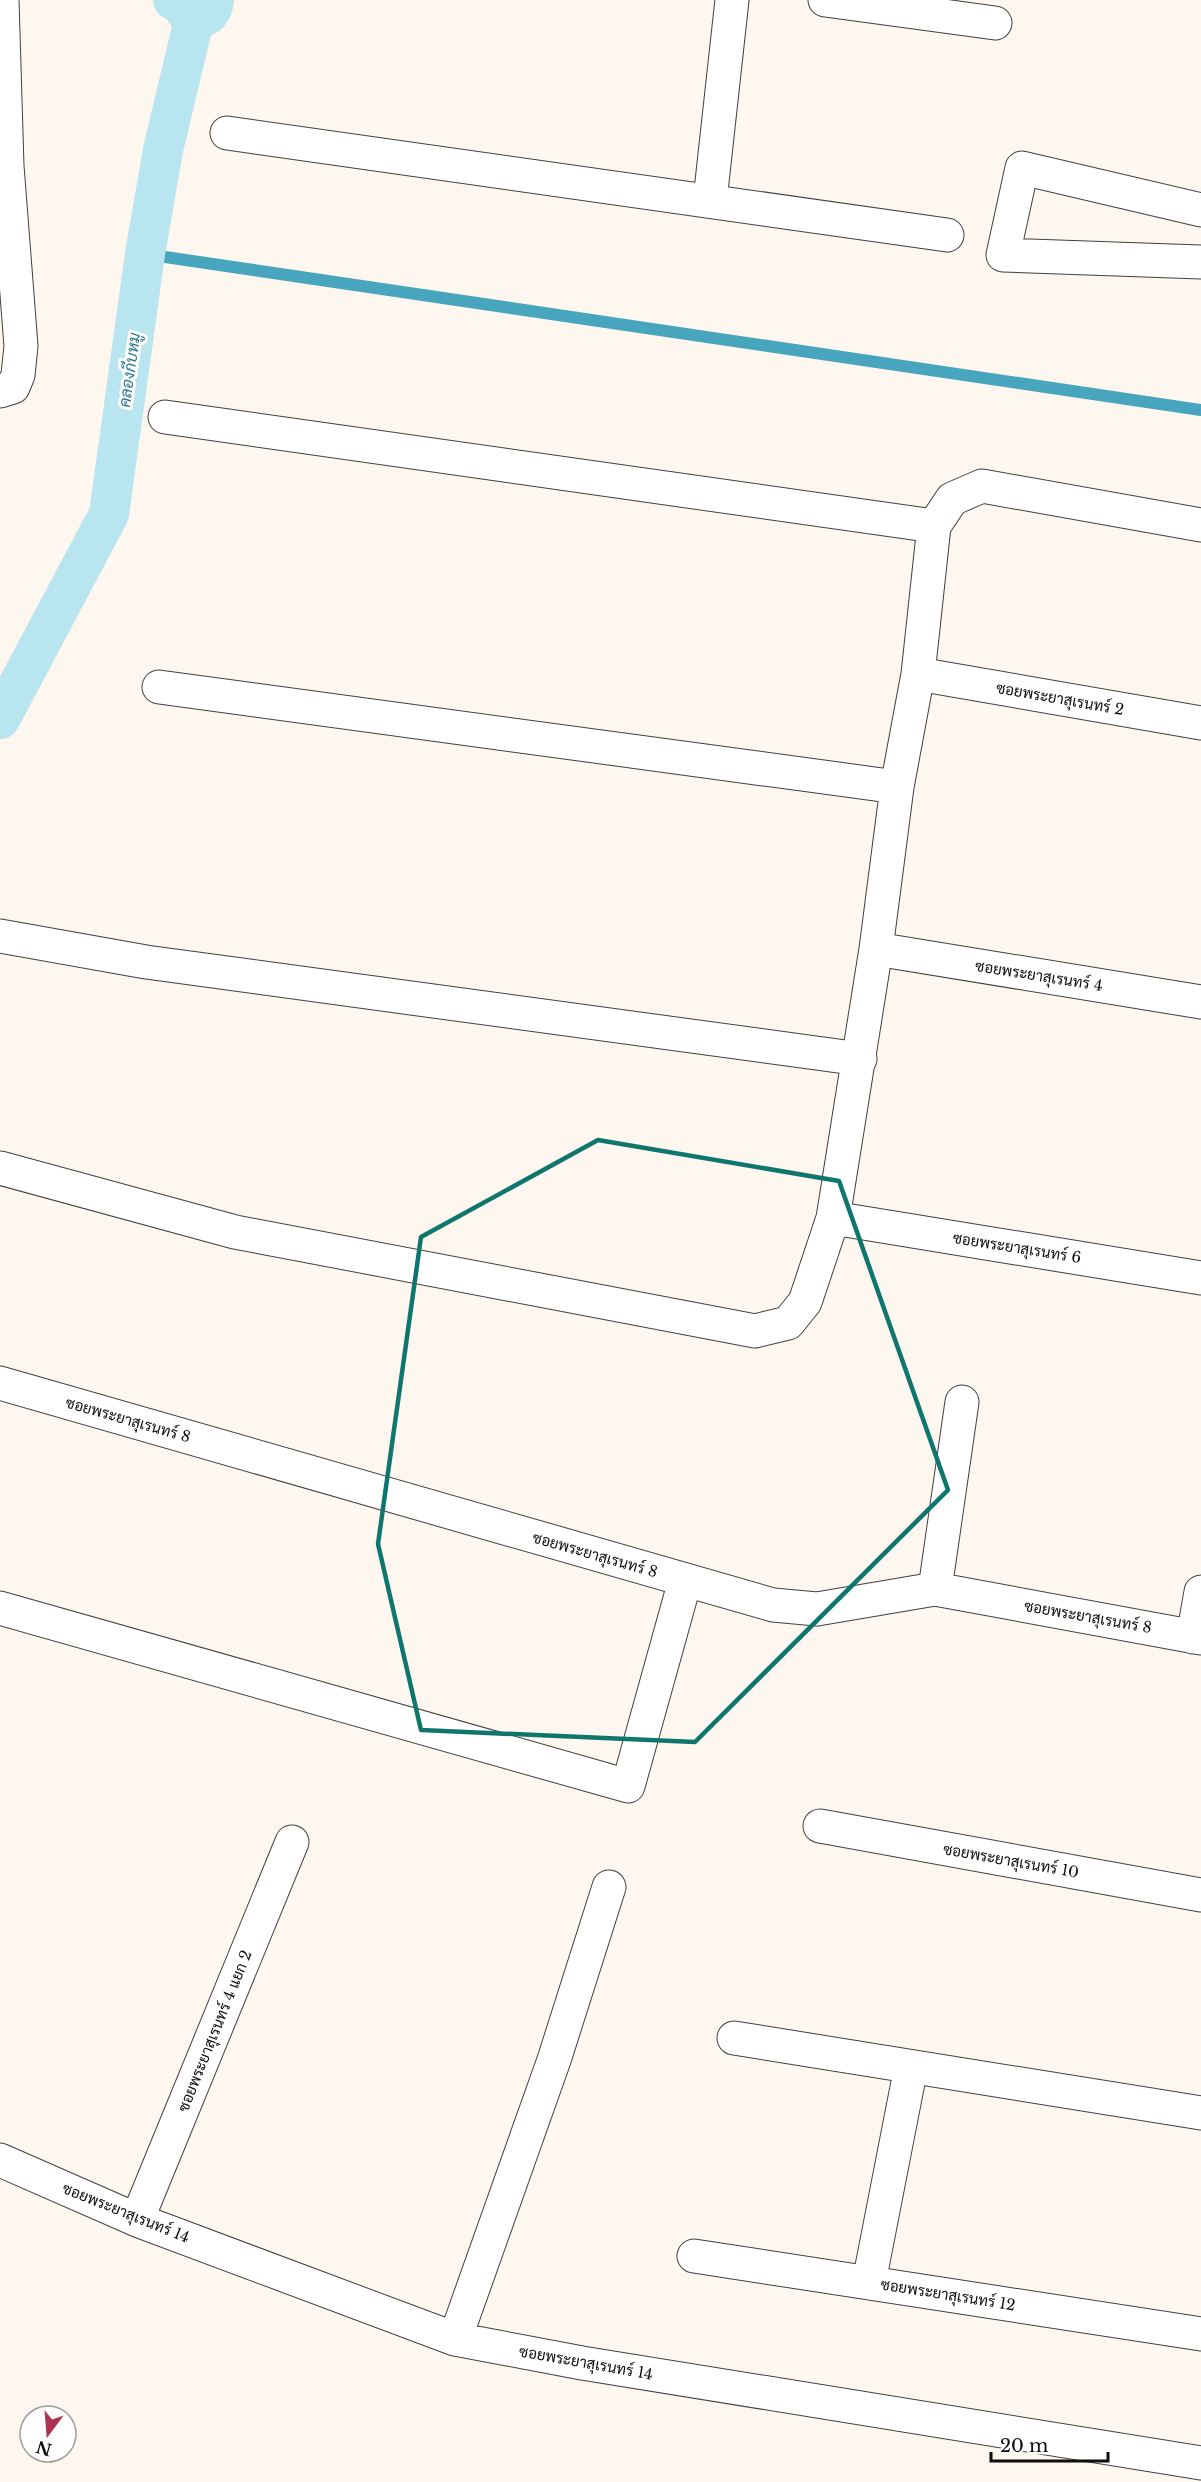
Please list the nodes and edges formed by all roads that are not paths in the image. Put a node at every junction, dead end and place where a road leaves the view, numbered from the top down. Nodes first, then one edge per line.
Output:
1 (732, 0) edge
2 (825, 0) edge
3 (1, 5) edge
4 (995, 23) dead end
5 (227, 133) dead end
6 (710, 200) junction
7 (1201, 210) edge
8 (947, 235) dead end
9 (1201, 262) edge
10 (0, 391) edge
11 (165, 417) dead end
12 (1201, 525) edge
13 (934, 526) junction
14 (918, 674) junction
15 (159, 687) dead end
16 (1201, 723) edge
17 (897, 787) junction
18 (0, 936) edge
19 (876, 949) junction
20 (1201, 1002) edge
21 (860, 1059) junction
22 (0, 1168) edge
23 (833, 1218) junction
24 (1201, 1278) edge
25 (0, 1383) edge
26 (962, 1402) dead end
27 (685, 1581) junction
28 (935, 1589) junction
29 (1201, 1592) edge
30 (0, 1608) edge
31 (1197, 1638) edge
32 (820, 1826) dead end
33 (292, 1842) dead end
34 (609, 1887) dead end
35 (1201, 1895) edge
36 (734, 2038) dead end
37 (911, 2067) junction
38 (1201, 2113) edge
39 (0, 2160) edge
40 (137, 2220) junction
41 (694, 2256) dead end
42 (869, 2282) junction
43 (1201, 2334) edge
44 (455, 2339) junction
45 (1201, 2463) edge

1 - 6 street
2 - 4 street
3 - 10 street
5 - 6 street
6 - 8 street
7 - 9 street
11 - 13 street
12 - 13 street
13 - 14 street
14 - 16 street, ซอยพระยาสุเรนทร์ 2
14 - 17 street
15 - 17 street
17 - 19 street
18 - 21 street
19 - 20 street, ซอยพระยาสุเรนทร์ 4
19 - 21 street
21 - 23 street
22 - 23 street
23 - 24 street, ซอยพระยาสุเรนทร์ 6
25 - 27 street, ซอยพระยาสุเรนทร์ 8
26 - 28 street
27 - 28 street, ซอยพระยาสุเรนทร์ 8
27 - 30 street
28 - 31 street, ซอยพระยาสุเรนทร์ 8
29 - 31 street
32 - 35 street, ซอยพระยาสุเรนทร์ 10
33 - 40 street, ซอยพระยาสุเรนทร์ 4 แยก 2
34 - 44 street
36 - 37 street
37 - 38 street
37 - 42 street
39 - 40 street, ซอยพระยาสุเรนทร์ 14
40 - 44 street, ซอยพระยาสุเรนทร์ 14
41 - 42 street, ซอยพระยาสุเรนทร์ 12
42 - 43 street, ซอยพระยาสุเรนทร์ 12
44 - 45 street, ซอยพระยาสุเรนทร์ 14

